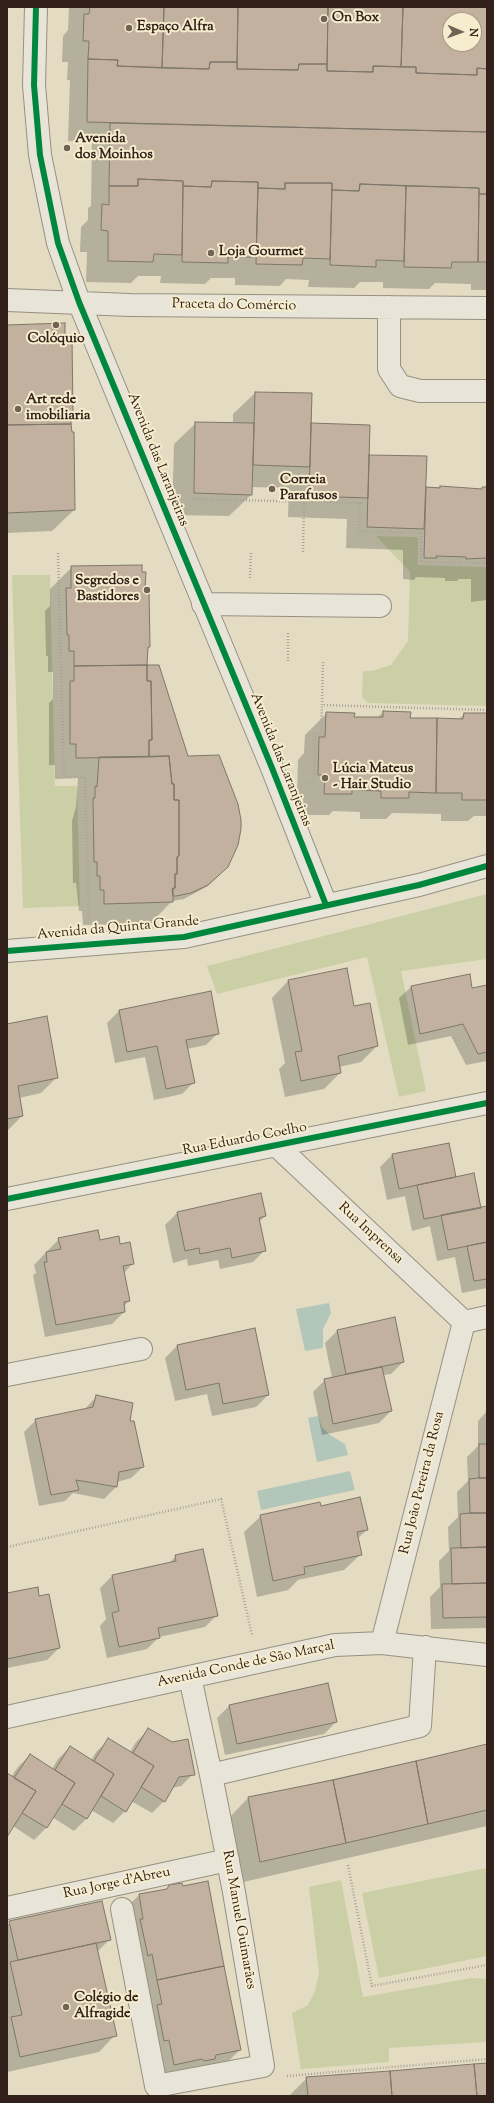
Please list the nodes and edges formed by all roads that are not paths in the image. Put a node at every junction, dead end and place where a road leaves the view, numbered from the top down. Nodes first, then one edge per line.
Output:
1 (36, 7) edge
2 (7, 300) edge
3 (79, 302) junction
4 (389, 307) junction
5 (487, 308) edge
6 (487, 391) edge
7 (202, 604) junction
8 (380, 606) dead end
9 (487, 866) edge
10 (326, 905) junction
11 (7, 950) edge
12 (487, 1103) edge
13 (277, 1146) junction
14 (7, 1199) edge
15 (487, 1318) edge
16 (464, 1322) junction
17 (141, 1349) dead end
18 (7, 1375) edge
19 (382, 1643) junction
20 (425, 1647) junction
21 (487, 1655) edge
22 (190, 1677) junction
23 (7, 1718) edge
24 (212, 1775) junction
25 (228, 1860) junction
26 (7, 1908) edge
27 (122, 1909) dead end

1 - 3 street, Avenida das Laranjeiras
2 - 3 street
3 - 4 street, Praceta do Comércio
3 - 7 street, Avenida das Laranjeiras
4 - 5 street, Praceta do Comércio
4 - 6 street
7 - 8 street
7 - 10 street, Avenida das Laranjeiras
9 - 10 street, Avenida da Quinta Grande
10 - 11 street, Avenida da Quinta Grande
12 - 13 street, Rua Eduardo Coelho
13 - 14 street, Rua Eduardo Coelho
13 - 16 street, Rua Imprensa
15 - 16 street
16 - 19 street, Rua João Pereira da Rosa
17 - 18 street
19 - 20 street, Avenida Conde de São Marçal
19 - 22 street, Avenida Conde de São Marçal
20 - 21 street, Avenida Conde de São Marçal
20 - 24 street
22 - 23 street, Avenida Conde de São Marçal
22 - 24 street, Rua Manuel Guimarães
24 - 25 street, Rua Manuel Guimarães
25 - 26 street, Rua Jorge d'Abreu
25 - 27 street, Rua Manuel Guimarães

